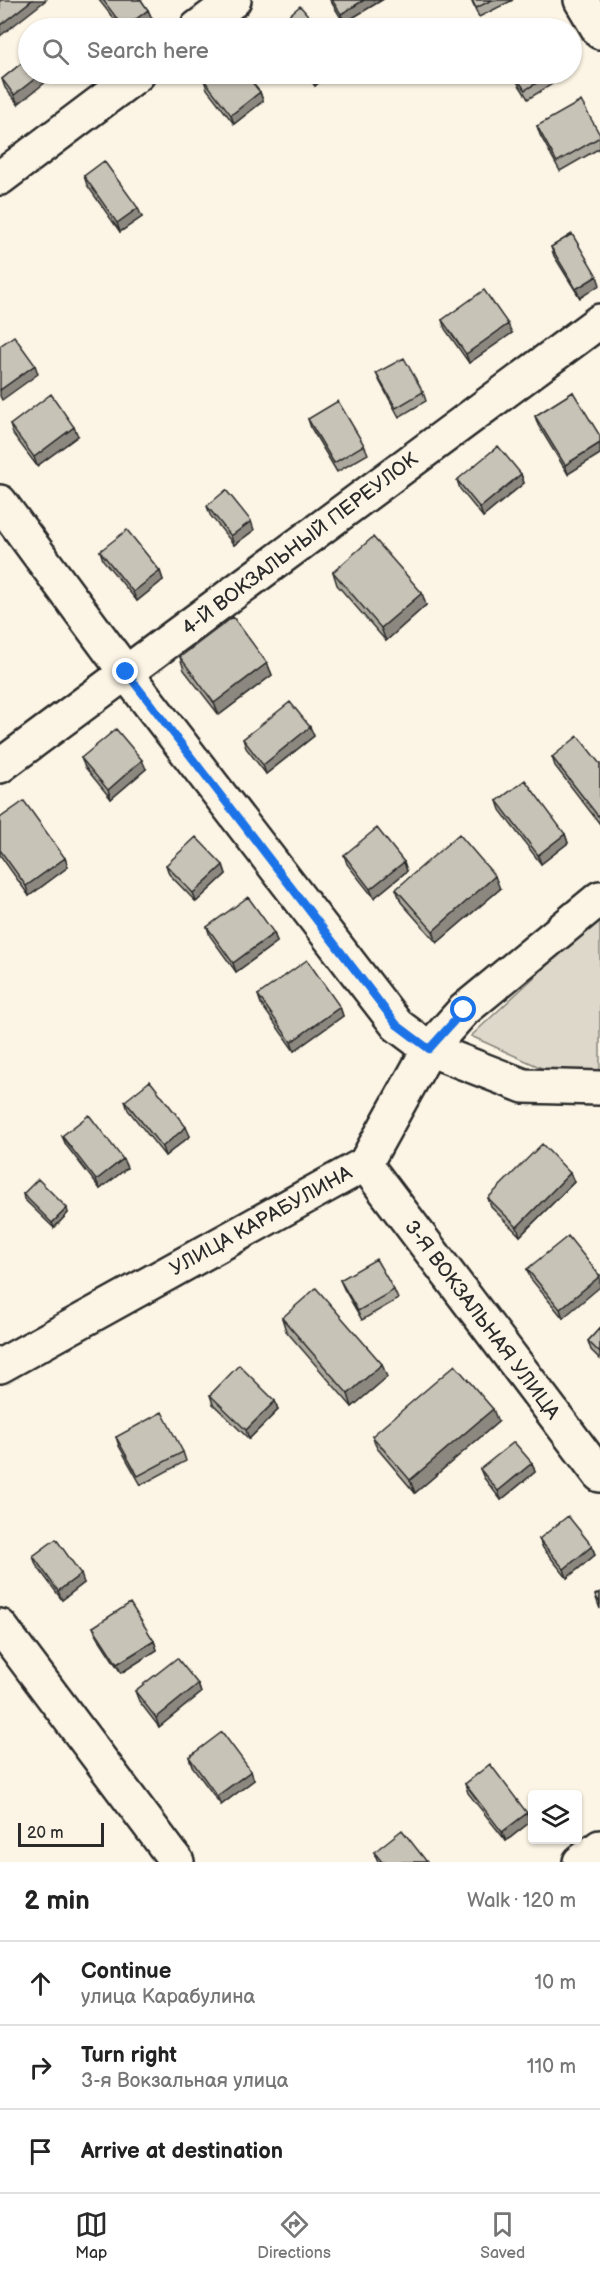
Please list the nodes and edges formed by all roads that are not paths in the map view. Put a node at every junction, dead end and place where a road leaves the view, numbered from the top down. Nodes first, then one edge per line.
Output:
1 (234, 0) edge
2 (581, 0) edge
3 (210, 18) edge
4 (600, 32) edge
5 (125, 84) edge
6 (0, 178) edge
7 (600, 321) edge
8 (0, 502) edge
9 (126, 672) junction
10 (0, 766) edge
11 (600, 898) edge
12 (429, 1049) junction
13 (600, 1088) edge
14 (365, 1164) junction
15 (0, 1366) edge
16 (600, 1475) edge
17 (0, 1626) edge
18 (600, 1847) edge
19 (177, 1862) edge
20 (580, 1862) edge

1 - 3 street
2 - 4 street
5 - 6 street
7 - 9 street, 4-Й ВОКЗАЛЬНЫЙ ПЕРЕУЛОК
8 - 9 street
9 - 10 street, 4-Й ВОКЗАЛЬНЫЙ ПЕРЕУЛОК
9 - 12 street
11 - 12 street, УЛИЦА КАРАБУЛИНА
12 - 13 street
12 - 14 street, УЛИЦА КАРАБУЛИНА
14 - 15 street, УЛИЦА КАРАБУЛИНА
14 - 16 street, 3-Я ВОКЗАЛЬНАЯ УЛИЦА
17 - 19 street
18 - 20 street

